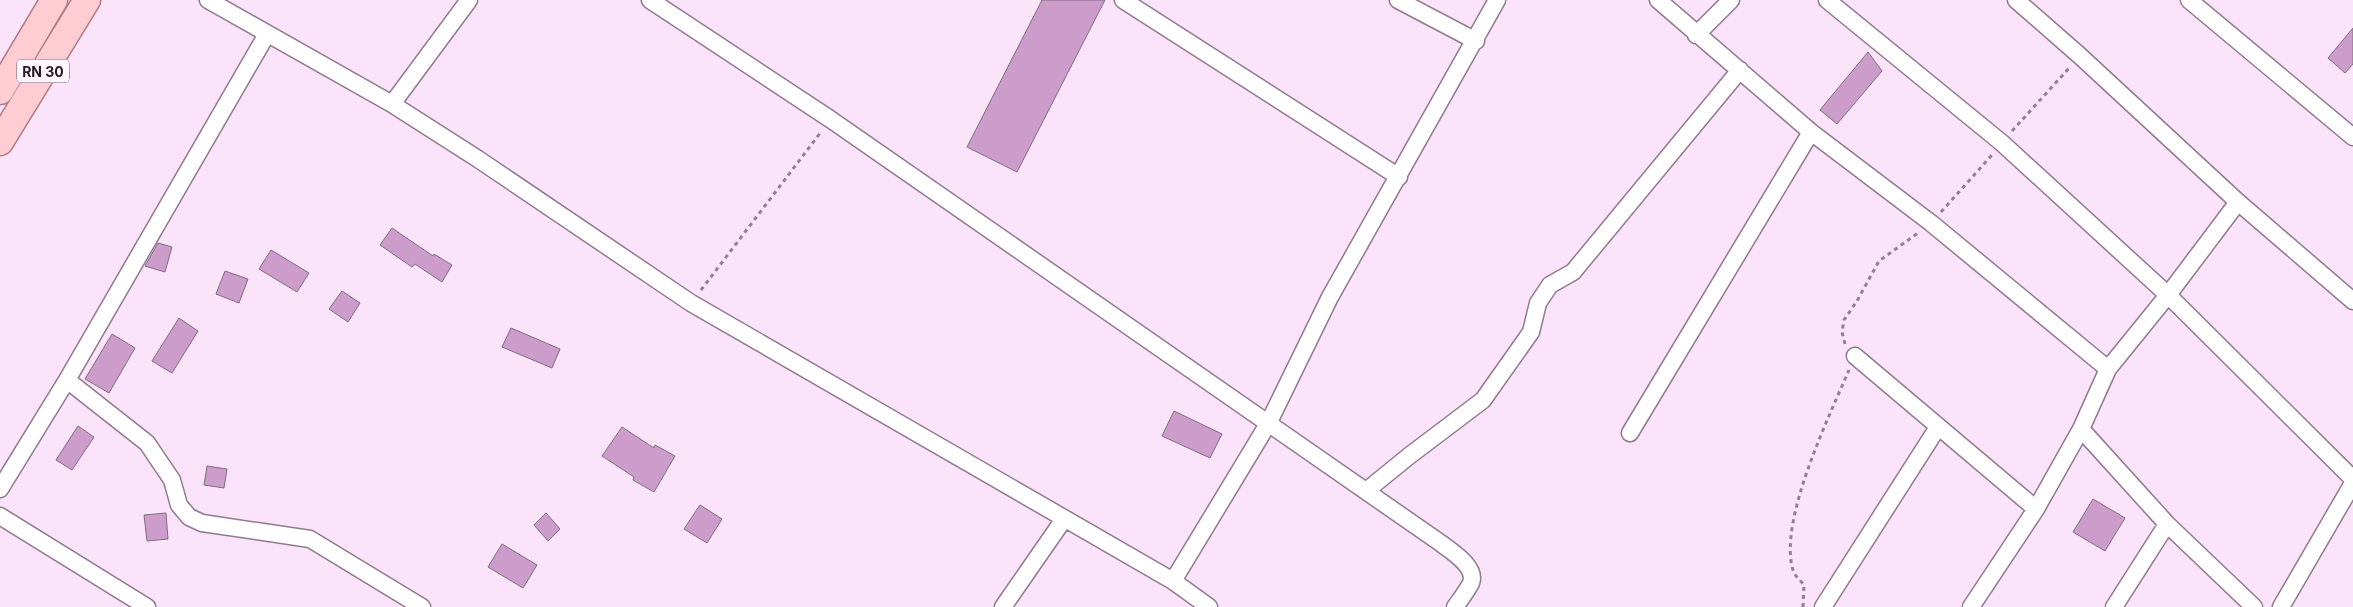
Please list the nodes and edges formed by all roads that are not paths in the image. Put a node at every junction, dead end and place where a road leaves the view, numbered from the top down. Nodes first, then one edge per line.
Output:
1 (54, 0) edge
2 (87, 0) edge
3 (208, 0) edge
4 (468, 0) edge
5 (650, 0) edge
6 (1123, 0) edge
7 (1398, 0) edge
8 (1497, 0) edge
9 (1658, 0) edge
10 (1731, 0) edge
11 (1827, 0) edge
12 (2016, 0) edge
13 (2189, 0) edge
14 (267, 34) junction
15 (1696, 35) junction
16 (1476, 41) junction
17 (1740, 70) junction
18 (0, 91) edge
19 (392, 104) junction
20 (1811, 132) junction
21 (2353, 138) edge
22 (0, 142) edge
23 (1400, 177) junction
24 (2238, 202) junction
25 (2168, 295) junction
26 (2353, 301) edge
27 (1855, 356) road end
28 (2108, 369) junction
29 (68, 380) junction
30 (1268, 424) junction
31 (1938, 427) junction
32 (2081, 429) junction
33 (1630, 433) dead end
34 (2353, 479) edge
35 (2353, 483) edge
36 (0, 489) edge
37 (1366, 491) junction
38 (2036, 509) junction
39 (0, 516) edge
40 (1064, 519) junction
41 (2168, 524) junction
42 (1173, 581) junction
43 (146, 607) edge
44 (422, 607) edge
45 (1003, 607) edge
46 (1209, 607) edge
47 (1455, 607) edge
48 (1823, 607) edge
49 (1971, 607) edge
50 (2114, 607) edge
51 (2254, 607) edge
52 (2281, 607) edge

1 - 18 main road, RN 30
2 - 22 main road, RN 30 / RN 30
3 - 14 street
4 - 19 street
5 - 30 street
6 - 23 street
7 - 16 street
8 - 16 street
9 - 15 street
10 - 15 street
11 - 25 street
12 - 24 street
13 - 21 street
14 - 19 street
14 - 29 street
15 - 17 street
16 - 23 street
17 - 20 street
17 - 37 street
19 - 40 street
20 - 28 street
20 - 33 street
23 - 30 street
24 - 25 street
24 - 26 street
25 - 28 street
25 - 34 street
27 - 31 street
28 - 32 street
29 - 36 street
29 - 44 street
30 - 37 street
30 - 42 street
31 - 38 street
31 - 48 street
32 - 38 street
32 - 41 street
35 - 52 street
37 - 47 street
38 - 49 street
39 - 43 street
40 - 42 street
40 - 45 street
41 - 50 street
41 - 51 street
42 - 46 street

